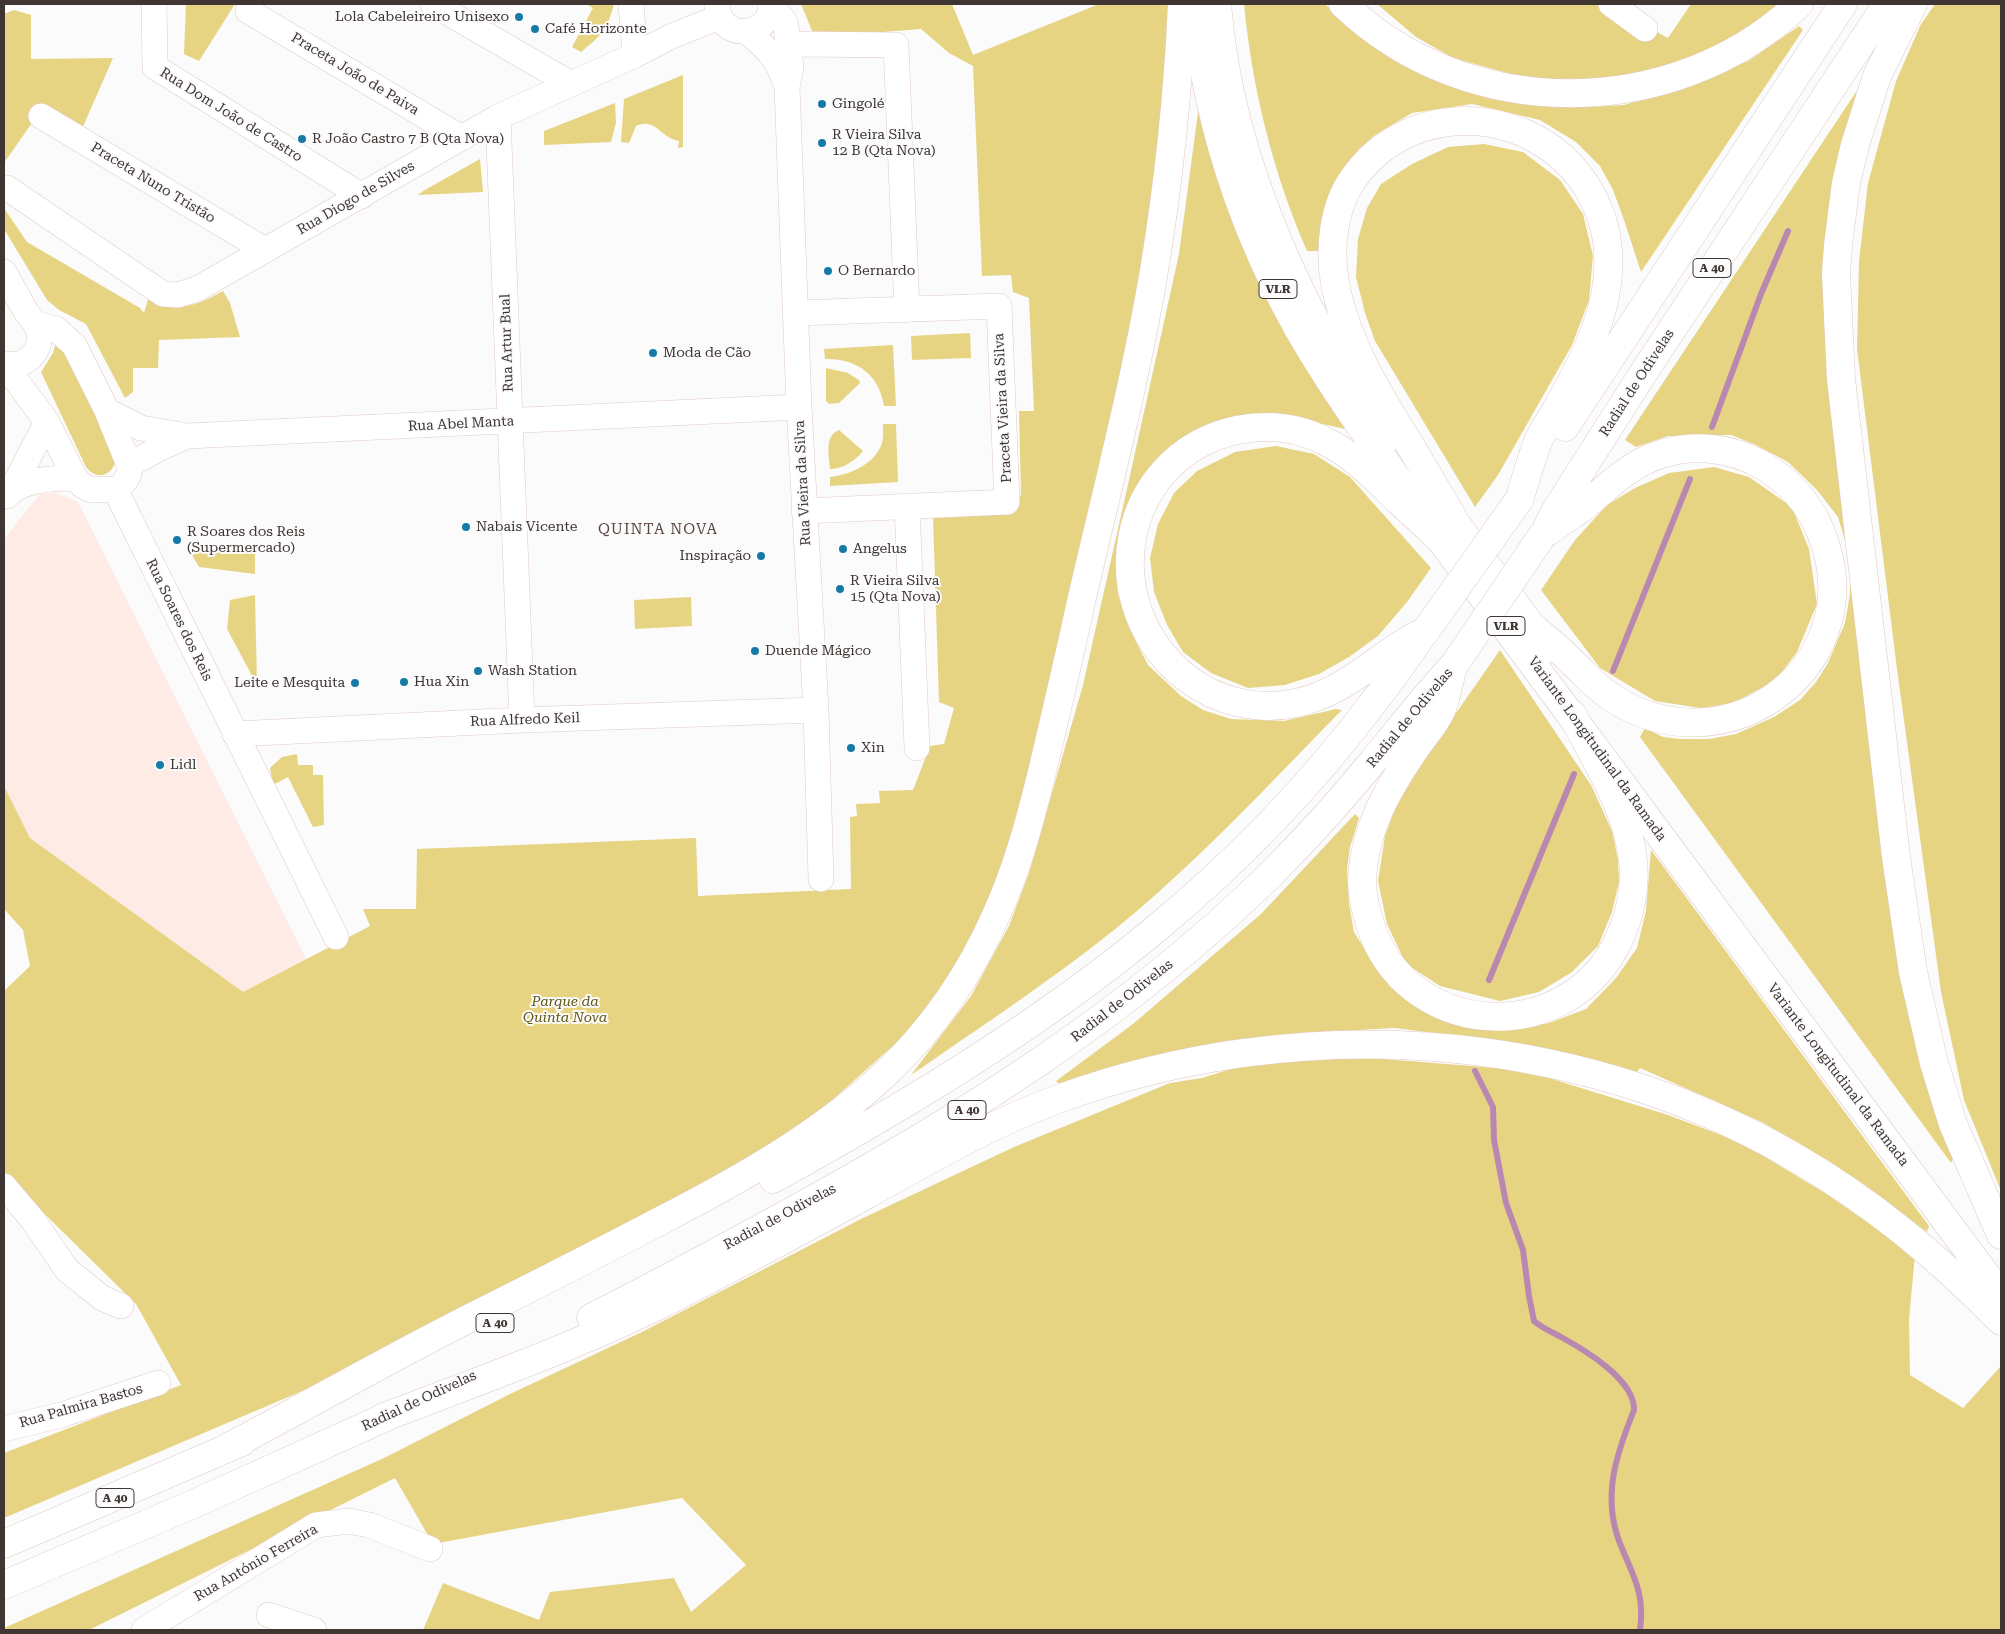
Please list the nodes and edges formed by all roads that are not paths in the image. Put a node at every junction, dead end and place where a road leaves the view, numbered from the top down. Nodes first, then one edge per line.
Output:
1 (154, 4) edge
2 (434, 4) edge
3 (631, 4) edge
4 (1182, 4) edge
5 (1196, 4) edge
6 (1217, 4) edge
7 (1344, 4) edge
8 (1611, 4) edge
9 (1799, 4) edge
10 (1843, 4) edge
11 (1887, 4) edge
12 (1913, 4) edge
13 (771, 5) edge
14 (718, 10) edge
15 (248, 11) dead end
16 (1645, 30) dead end
17 (747, 32) junction
18 (789, 47) junction
19 (635, 55) junction
20 (571, 84) junction
21 (787, 87) junction
22 (41, 116) dead end
23 (498, 117) junction
24 (462, 138) junction
25 (7, 188) dead end
26 (362, 196) junction
27 (265, 250) junction
28 (4, 272) edge
29 (907, 310) junction
30 (4, 311) edge
31 (796, 313) junction
32 (32, 319) junction
33 (4, 364) edge
34 (799, 407) junction
35 (107, 411) junction
36 (48, 422) junction
37 (510, 422) junction
38 (187, 436) junction
39 (129, 465) junction
40 (75, 478) junction
41 (115, 489) junction
42 (7, 496) edge
43 (1519, 500) junction
44 (907, 506) junction
45 (804, 511) junction
46 (1446, 527) junction
47 (1542, 536) junction
48 (1427, 629) junction
49 (1536, 630) junction
50 (1454, 665) junction
51 (816, 710) junction
52 (1572, 714) junction
53 (522, 720) junction
54 (235, 734) junction
55 (917, 748) dead end
56 (821, 879) dead end
57 (336, 937) dead end
58 (4, 1186) edge
59 (2001, 1235) edge
60 (2001, 1265) edge
61 (2001, 1295) edge
62 (121, 1306) dead end
63 (2001, 1321) edge
64 (158, 1384) dead end
65 (380, 1419) junction
66 (4, 1427) edge
67 (225, 1450) junction
68 (4, 1544) edge
69 (430, 1549) dead end
70 (4, 1585) edge
71 (269, 1615) dead end
72 (159, 1628) edge
73 (314, 1630) edge

1 - 26 street, Rua Dom João de Castro
2 - 20 street
3 - 19 street
4 - 67 main road
5 - 46 main road, Variante Longitudinal da Ramada / VLR
6 - 46 main road, Variante Longitudinal da Ramada / VLR
7 - 9 main road
8 - 16 street
10 - 43 main road, A 40
11 - 47 main road, Radial de Odivelas / A 40
12 - 59 main road
13 - 17 street
13 - 18 street, Rua Vieira da Silva
14 - 17 street, Rua Diogo de Silves
14 - 19 street, Rua Diogo de Silves
15 - 24 street, Praceta João de Paiva
17 - 21 street, Rua Vieira da Silva
18 - 21 street, Rua Vieira da Silva
18 - 29 street
19 - 20 street, Rua Diogo de Silves
20 - 23 street, Rua Diogo de Silves
21 - 31 street, Rua Vieira da Silva
22 - 27 street, Praceta Nuno Tristão
23 - 24 street, Rua Diogo de Silves
23 - 37 street, Rua Artur Bual
24 - 26 street, Rua Diogo de Silves
25 - 27 street, Rua Diogo de Silves
26 - 27 street, Rua Diogo de Silves
28 - 32 street
29 - 31 street, Praceta Vieira da Silva
29 - 44 street, Praceta Vieira da Silva
30 - 32 street
31 - 34 street, Rua Vieira da Silva
32 - 33 street
32 - 35 street
33 - 36 street
34 - 37 street, Rua Abel Manta
34 - 45 street, Rua Vieira da Silva
35 - 38 street
35 - 39 street
36 - 40 street
36 - 42 street
37 - 38 street, Rua Abel Manta
37 - 53 street, Rua Artur Bual
38 - 39 street, Rua Abel Manta
39 - 41 street
40 - 41 street
40 - 42 street
41 - 54 street, Rua Soares dos Reis
43 - 46 main road
43 - 48 main road, A 40, bridge
44 - 45 street, Praceta Vieira da Silva
44 - 55 street
45 - 51 street, Rua Vieira da Silva
46 - 48 main road
46 - 49 main road, Variante Longitudinal da Ramada / VLR
46 - 52 main road, Variante Longitudinal da Ramada / VLR
47 - 49 main road
47 - 50 main road, Radial de Odivelas / A 40, bridge
48 - 67 main road, A 40
49 - 60 main road, Variante Longitudinal da Ramada
50 - 52 main road
50 - 65 main road, Radial de Odivelas / A 40
51 - 53 street, Rua Alfredo Keil
51 - 56 street, Rua Vieira da Silva
52 - 61 main road, Variante Longitudinal da Ramada
53 - 54 street, Rua Alfredo Keil
54 - 57 street, Rua Soares dos Reis
58 - 62 street
63 - 65 main road
64 - 66 street, Rua Palmira Bastos
65 - 70 main road, Radial de Odivelas / A 40
67 - 68 main road, A 40
69 - 72 street, Rua António Ferreira
71 - 73 street

